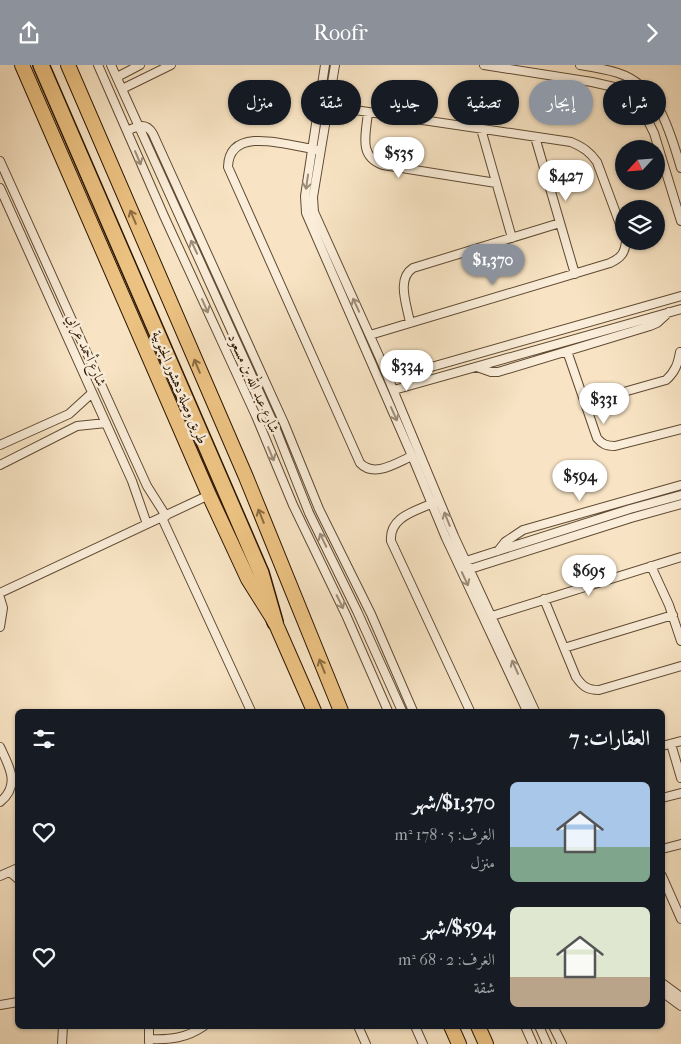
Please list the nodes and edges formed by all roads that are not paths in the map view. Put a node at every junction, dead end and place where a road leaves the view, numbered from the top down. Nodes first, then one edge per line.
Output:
1 (22, 65) edge
2 (41, 65) edge
3 (68, 65) edge
4 (98, 65) edge
5 (111, 65) edge
6 (140, 65) edge
7 (171, 65) edge
8 (324, 65) edge
9 (334, 65) edge
10 (484, 65) edge
11 (580, 65) edge
12 (117, 77) junction
13 (332, 80) edge
14 (122, 89) junction
15 (361, 111) edge
16 (368, 112) junction
17 (139, 125) junction
18 (323, 125) edge
19 (481, 129) junction
20 (127, 131) junction
21 (535, 137) junction
22 (316, 150) junction
23 (0, 161) edge
24 (681, 168) edge
25 (496, 183) junction
26 (0, 188) edge
27 (2, 195) edge
28 (679, 204) edge
29 (177, 210) junction
30 (615, 210) edge
31 (164, 217) junction
32 (681, 221) edge
33 (560, 223) junction
34 (512, 238) junction
35 (625, 250) edge
36 (574, 274) junction
37 (220, 282) junction
38 (212, 286) junction
39 (681, 296) edge
40 (681, 309) edge
41 (669, 313) junction
42 (410, 323) junction
43 (370, 335) junction
44 (79, 336) junction
45 (69, 340) junction
46 (567, 351) junction
47 (680, 352) edge
48 (380, 356) junction
49 (254, 357) junction
50 (246, 360) junction
51 (370, 360) junction
52 (477, 367) junction
53 (389, 379) junction
54 (394, 391) junction
55 (92, 393) junction
56 (585, 403) junction
57 (106, 423) junction
58 (284, 423) junction
59 (275, 427) junction
60 (681, 429) edge
61 (0, 445) edge
62 (412, 456) junction
63 (0, 465) edge
64 (681, 485) edge
65 (210, 495) junction
66 (681, 495) edge
67 (436, 502) junction
68 (681, 504) edge
69 (319, 509) junction
70 (309, 513) junction
71 (164, 517) junction
72 (147, 524) junction
73 (498, 551) junction
74 (681, 557) edge
75 (466, 561) junction
76 (651, 566) junction
77 (470, 569) junction
78 (0, 593) edge
79 (0, 598) edge
80 (544, 599) junction
81 (482, 603) junction
82 (492, 615) junction
83 (673, 615) junction
84 (275, 622) junction
85 (0, 627) edge
86 (681, 641) edge
87 (564, 648) junction
88 (387, 650) junction
89 (377, 655) junction
90 (681, 666) edge
91 (250, 709) edge
92 (313, 709) edge
93 (340, 709) edge
94 (387, 709) edge
95 (401, 709) edge
96 (412, 709) edge
97 (469, 709) edge
98 (526, 709) edge
99 (535, 709) edge
100 (681, 741) edge
101 (671, 744) junction
102 (665, 745) edge
103 (0, 747) edge
104 (681, 777) edge
105 (14, 788) edge
106 (681, 793) edge
107 (665, 797) edge
108 (0, 802) edge
109 (681, 844) edge
110 (665, 848) edge
111 (15, 870) edge
112 (10, 872) junction
113 (0, 876) edge
114 (15, 876) edge
115 (665, 883) edge
116 (681, 919) edge
117 (665, 986) edge
118 (676, 996) edge
119 (15, 1003) edge
120 (0, 1005) edge
121 (681, 1006) edge
122 (63, 1029) edge
123 (199, 1029) edge
124 (359, 1029) edge
125 (416, 1029) edge
126 (452, 1029) edge
127 (479, 1029) edge
128 (526, 1029) edge
129 (540, 1029) edge
130 (555, 1029) edge
131 (149, 1041) edge
132 (62, 1044) edge
133 (366, 1044) edge
134 (423, 1044) edge
135 (459, 1044) edge
136 (486, 1044) edge
137 (533, 1044) edge
138 (547, 1044) edge
139 (562, 1044) edge

1 - 65 highway
2 - 84 highway, طريق وصلة دهشور الجنوبية
93 -> 3 highway, طريق وصلة دهشور الجنوبية
4 - 20 street, شارع عبد الله بن مسعود
5 - 12 street, شارع عبد الله بن مسعود
6 - 12 street
7 - 14 street
8 - 22 street
9 - 13 street
10 - 28 street
11 - 24 street
12 - 14 street, شارع عبد الله بن مسعود
14 - 17 street, شارع عبد الله بن مسعود
15 - 16 street
16 - 19 street
16 - 25 street
17 - 20 street
17 - 29 street, شارع عبد الله بن مسعود
17 - 37 street
18 - 22 street
19 - 21 street
19 - 25 street
20 -> 31 street, شارع عبد الله بن مسعود
21 - 30 street
21 - 33 street
43 -> 22 street
22 -> 51 street
22 - 62 street
23 - 44 street
25 - 34 street
26 - 27 street, شارع أحمد عرابي
27 - 45 street, شارع أحمد عرابي
28 - 32 street
29 - 31 street
38 -> 29 street, شارع عبد الله بن مسعود
31 -> 94 street, شارع عبد الله بن مسعود
33 - 34 street
33 - 36 street
34 - 42 street
35 - 36 street
36 - 42 street
37 - 38 street
37 - 49 street
38 - 50 street, شارع عبد الله بن مسعود
39 - 53 street
40 - 41 street
41 - 46 street
41 - 52 street
42 - 43 street
43 - 48 street
44 - 45 street
44 - 71 street
45 - 55 street, شارع أحمد عرابي
46 - 52 street
46 - 56 street
47 - 56 street
48 - 51 street
48 - 53 street
49 - 50 street
49 - 58 street
50 - 59 street, شارع عبد الله بن مسعود
51 -> 62 street
52 - 54 street
53 - 54 street
54 - 67 street
55 - 57 street, شارع أحمد عرابي
55 - 61 street
56 - 60 street
57 - 63 street
57 - 72 street, شارع أحمد عرابي
58 - 59 street
58 - 69 street
59 - 70 street, شارع عبد الله بن مسعود
62 - 67 street
64 - 73 street
65 - 71 street
65 - 84 highway
66 - 73 street
75 -> 67 street
67 -> 81 street
67 - 97 street
68 - 77 street
69 - 70 street
69 - 88 street
89 -> 70 street, شارع عبد الله بن مسعود
71 - 72 street
71 - 91 street
72 - 78 street
73 - 75 street
74 - 76 street
75 - 77 street
76 - 80 street
76 - 83 street
77 - 81 street
79 - 85 street
80 - 82 street
80 - 87 street
81 - 82 street
81 - 98 street
99 -> 82 street
83 - 86 street
83 - 87 street
84 - 92 highway, طريق وصلة دهشور الجنوبية
87 - 90 street
88 - 89 street
88 - 96 street
89 - 95 street, شارع عبد الله بن مسعود
100 - 101 street
101 - 102 street
101 - 104 street
103 - 105 street
105 - 108 street
106 - 107 street
109 - 110 street
111 - 112 street
112 - 113 street
112 - 114 street
115 - 116 street
117 - 118 street
118 - 121 street
119 - 120 street
122 - 132 street
123 - 131 street
124 - 133 street
125 - 134 street
126 - 135 highway
127 - 136 highway
128 - 137 street
129 - 138 street
130 - 139 street

